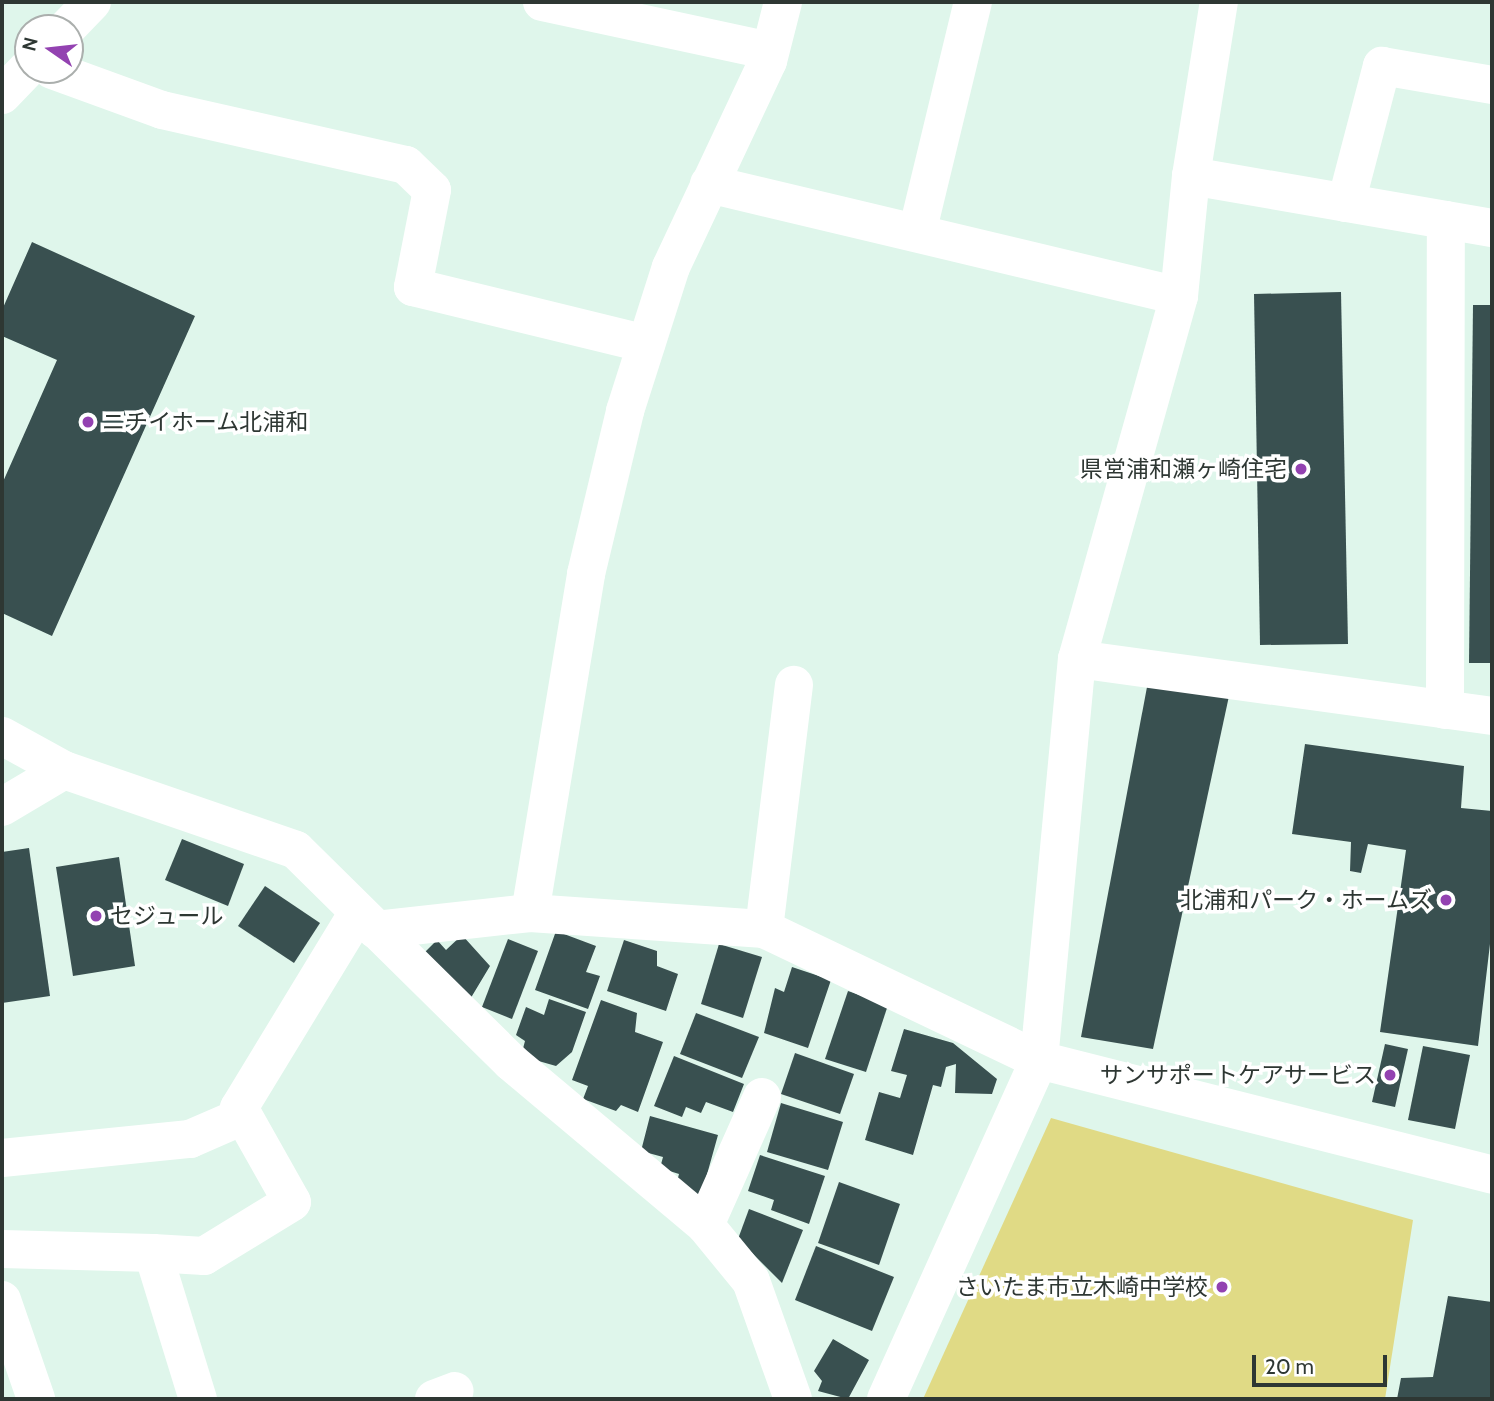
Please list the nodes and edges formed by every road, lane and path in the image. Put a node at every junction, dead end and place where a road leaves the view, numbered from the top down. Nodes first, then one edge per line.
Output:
1 (542, 2) edge
2 (783, 2) edge
3 (973, 2) edge
4 (1219, 2) edge
5 (770, 51) junction
6 (84, 82) edge
7 (1492, 85) edge
8 (1191, 176) junction
9 (709, 184) junction
10 (1346, 203) junction
11 (1446, 220) junction
12 (1492, 228) edge
13 (917, 233) junction
14 (1180, 296) junction
15 (646, 344) junction
16 (1077, 659) junction
17 (794, 685) dead end
18 (1445, 710) junction
19 (1492, 716) edge
20 (2, 736) edge
21 (64, 770) junction
22 (2, 807) edge
23 (530, 913) junction
24 (367, 921) junction
25 (764, 929) junction
26 (1039, 1060) junction
27 (762, 1097) dead end
28 (243, 1116) junction
29 (2, 1158) edge
30 (1492, 1175) edge
31 (705, 1225) junction
32 (2, 1249) edge
33 (153, 1253) junction
34 (2, 1300) edge
35 (36, 1399) edge
36 (198, 1399) edge
37 (793, 1399) edge
38 (886, 1399) edge

1 - 5 street
2 - 5 street
3 - 13 street
4 - 8 street
5 - 9 street
6 - 15 street
7 - 10 street
8 - 10 street
8 - 14 street
9 - 13 street
9 - 15 street
10 - 11 street
11 - 12 street
11 - 18 street
13 - 14 street
14 - 16 street
15 - 23 street
16 - 18 street
16 - 26 street
17 - 25 street
18 - 19 street
20 - 21 street
21 - 22 street
21 - 24 street
23 - 24 street
23 - 25 street
24 - 28 street
24 - 31 street
25 - 26 street
26 - 30 street
26 - 38 street
27 - 31 street
28 - 29 street
28 - 33 street
31 - 37 street
32 - 33 street
33 - 36 street
34 - 35 street

